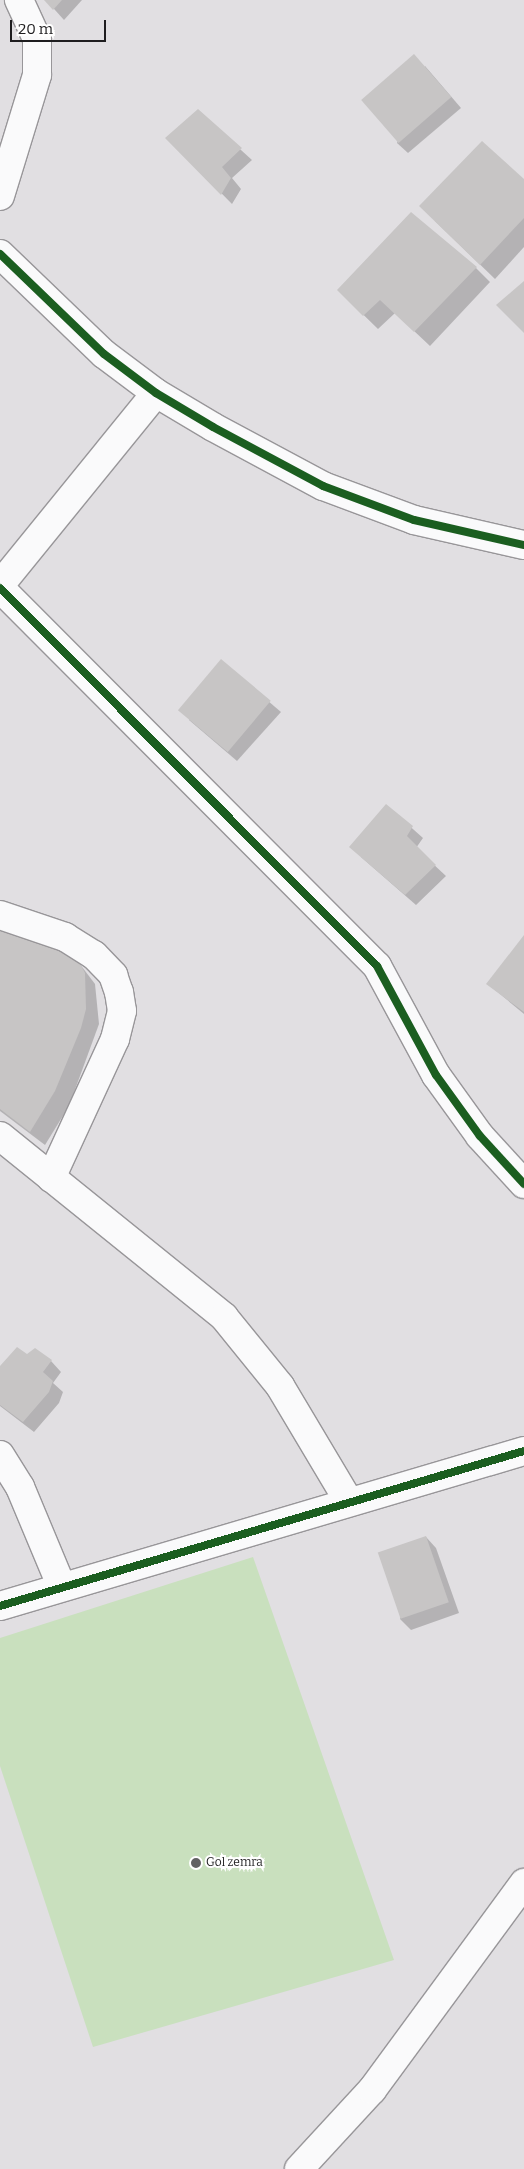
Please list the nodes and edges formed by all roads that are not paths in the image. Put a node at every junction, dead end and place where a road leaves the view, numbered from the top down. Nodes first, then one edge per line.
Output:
1 (19, 0) edge
2 (0, 196) edge
3 (0, 254) edge
4 (156, 393) junction
5 (524, 545) edge
6 (0, 586) edge
7 (0, 915) edge
8 (0, 1136) edge
9 (51, 1178) junction
10 (524, 1184) edge
11 (524, 1451) edge
12 (0, 1456) edge
13 (348, 1500) junction
14 (61, 1585) junction
15 (0, 1606) edge
16 (524, 1883) edge
17 (298, 2169) edge

1 - 2 street
3 - 4 street
4 - 5 street
4 - 6 street
6 - 10 street
7 - 9 street
8 - 9 street
9 - 13 street
11 - 13 street
12 - 14 street
13 - 14 street
14 - 15 street
16 - 17 street

